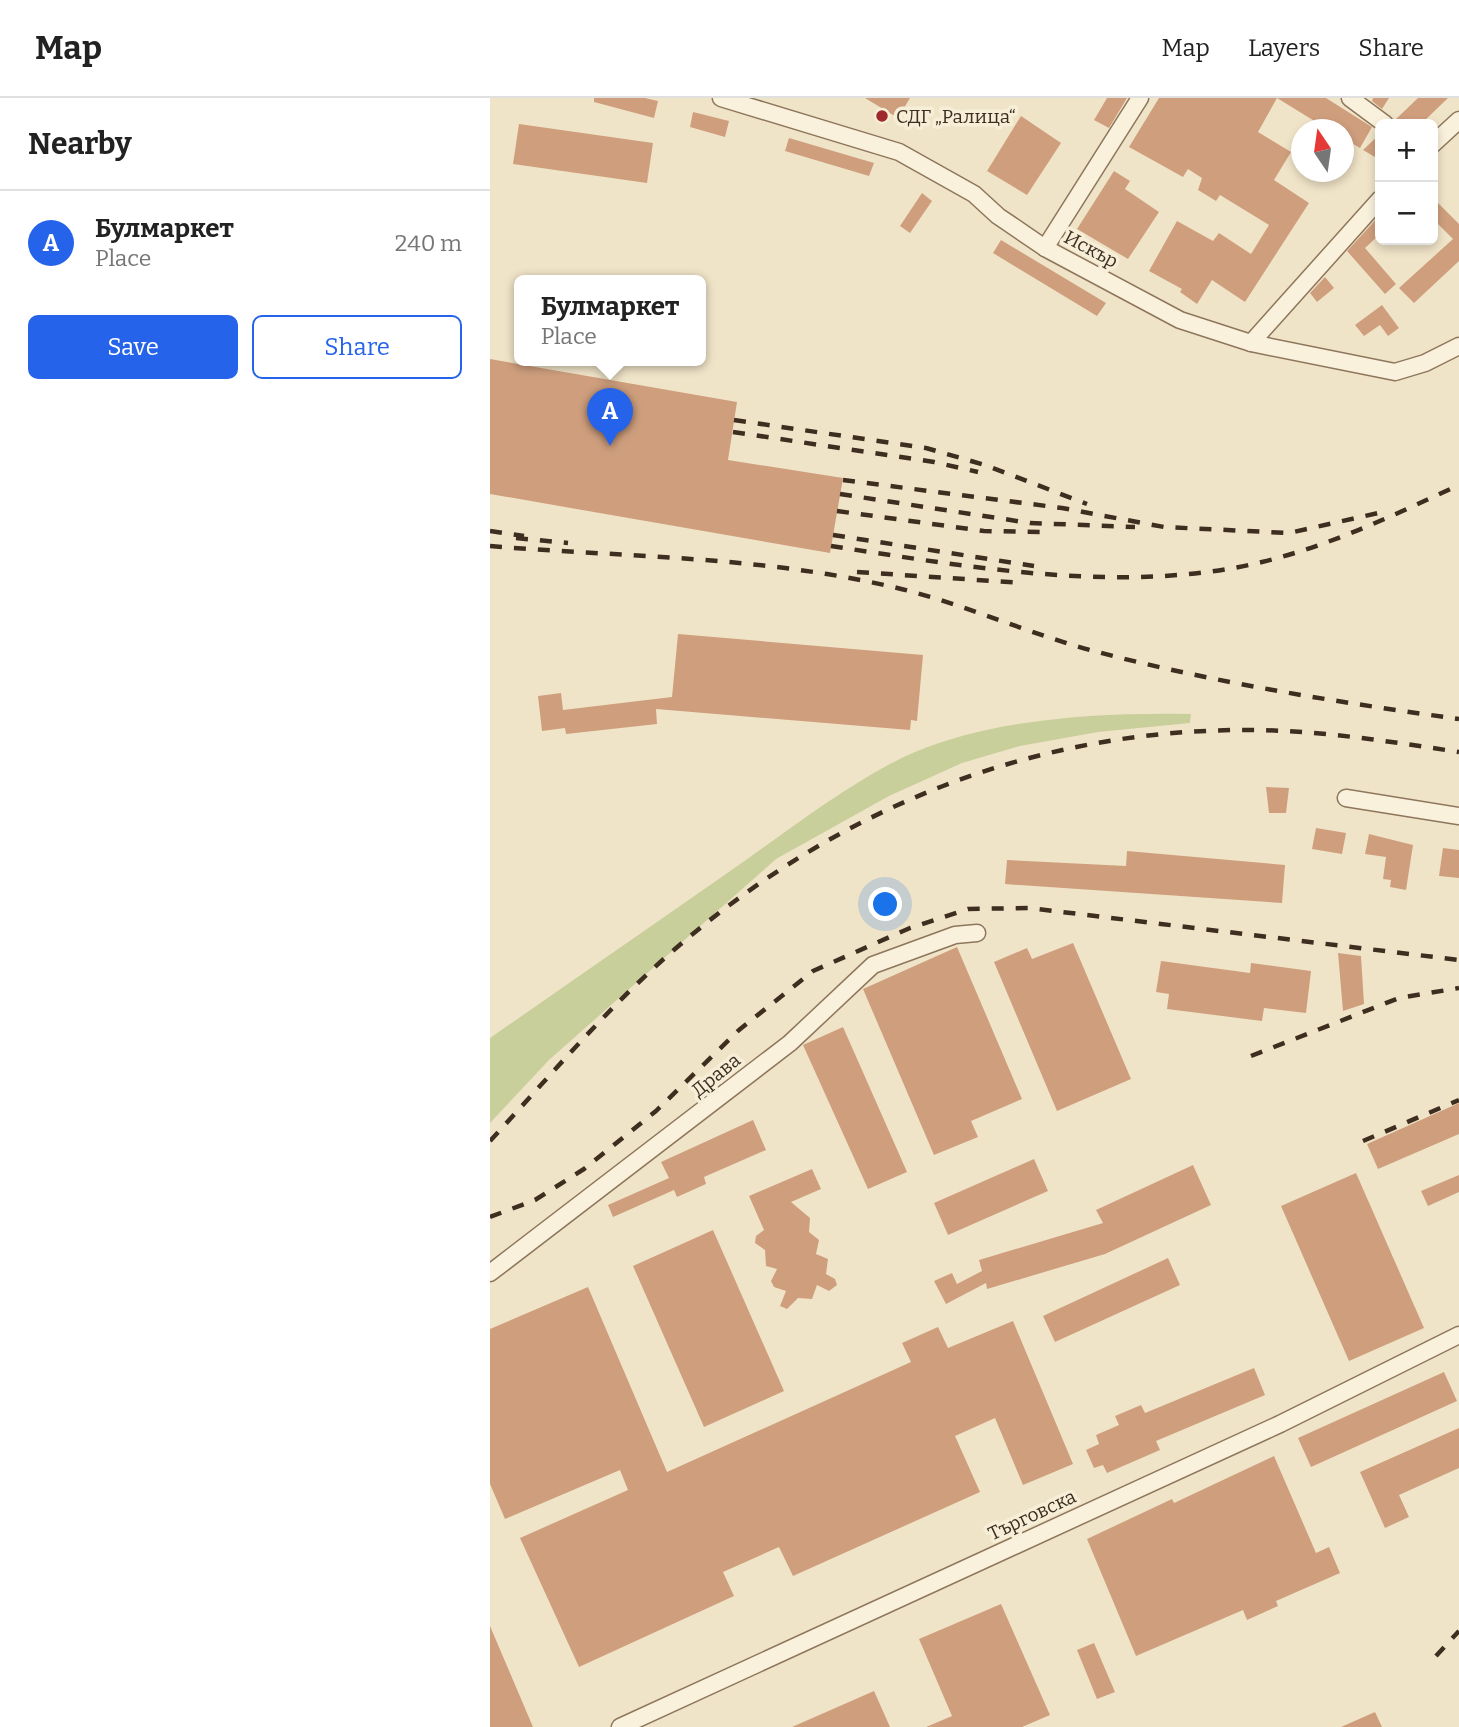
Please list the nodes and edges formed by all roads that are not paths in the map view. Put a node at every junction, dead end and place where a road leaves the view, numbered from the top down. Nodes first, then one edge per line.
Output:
1 (721, 98) edge
2 (1140, 98) edge
3 (1350, 98) edge
4 (1378, 119) edge
5 (1459, 120) edge
6 (1438, 139) edge
7 (1375, 205) edge
8 (1045, 248) junction
9 (1251, 343) junction
10 (1459, 346) edge
11 (1346, 798) dead end
12 (1459, 816) edge
13 (977, 933) dead end
14 (490, 1273) edge
15 (1459, 1335) edge
16 (620, 1727) edge

1 - 8 street, Искър
2 - 8 street
3 - 4 street
5 - 6 street
7 - 9 street
8 - 9 street, Искър
9 - 10 street, Искър
11 - 12 street
13 - 14 street, Драва
15 - 16 street, Търговска

